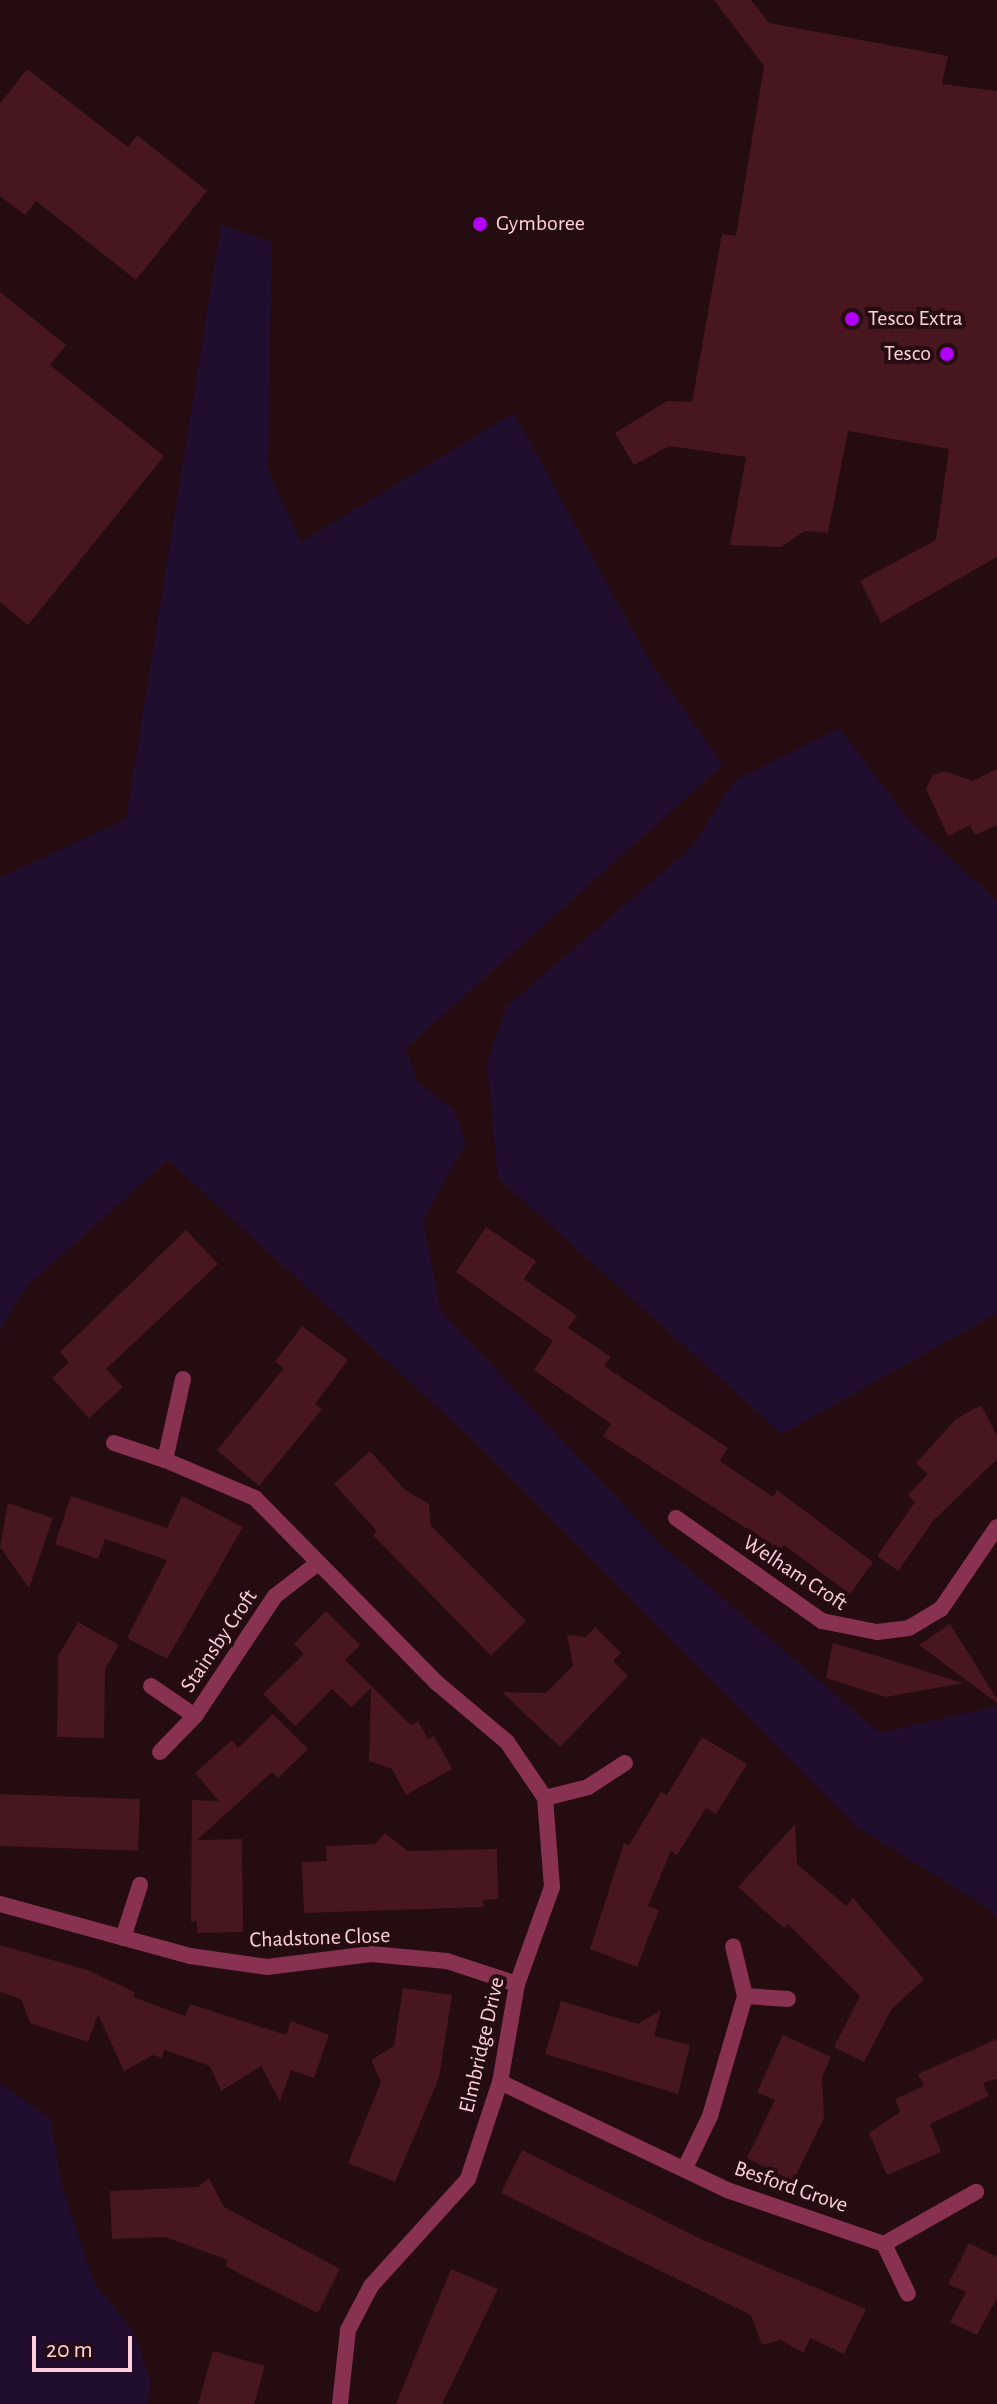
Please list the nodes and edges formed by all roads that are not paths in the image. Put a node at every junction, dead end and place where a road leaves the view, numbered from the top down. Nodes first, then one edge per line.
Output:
1 (183, 1379) dead end
2 (114, 1443) dead end
3 (165, 1460) junction
4 (676, 1518) dead end
5 (997, 1527) edge
6 (318, 1563) junction
7 (151, 1686) dead end
8 (195, 1716) junction
9 (160, 1752) dead end
10 (625, 1763) dead end
11 (545, 1798) junction
12 (140, 1885) dead end
13 (0, 1904) edge
14 (123, 1938) junction
15 (733, 1946) dead end
16 (517, 1984) junction
17 (745, 1996) junction
18 (788, 1999) dead end
19 (500, 2082) junction
20 (685, 2168) junction
21 (976, 2192) dead end
22 (884, 2244) junction
23 (908, 2294) dead end
24 (340, 2404) edge

1 - 3 street
2 - 3 street, Elmbridge Drive
3 - 6 street, Elmbridge Drive
4 - 5 street, Welham Croft
6 - 8 street, Stainsby Croft
6 - 11 street, Elmbridge Drive
7 - 8 street, Stainsby Croft
8 - 9 street, Stainsby Croft
10 - 11 street
11 - 16 street, Elmbridge Drive
12 - 14 street
13 - 14 street, Chadstone Close
14 - 16 street, Chadstone Close
15 - 17 street
16 - 19 street, Elmbridge Drive
17 - 18 street
17 - 20 street
19 - 20 street, Besford Grove
19 - 24 street, Elmbridge Drive
20 - 22 street, Besford Grove
21 - 22 street
22 - 23 street

